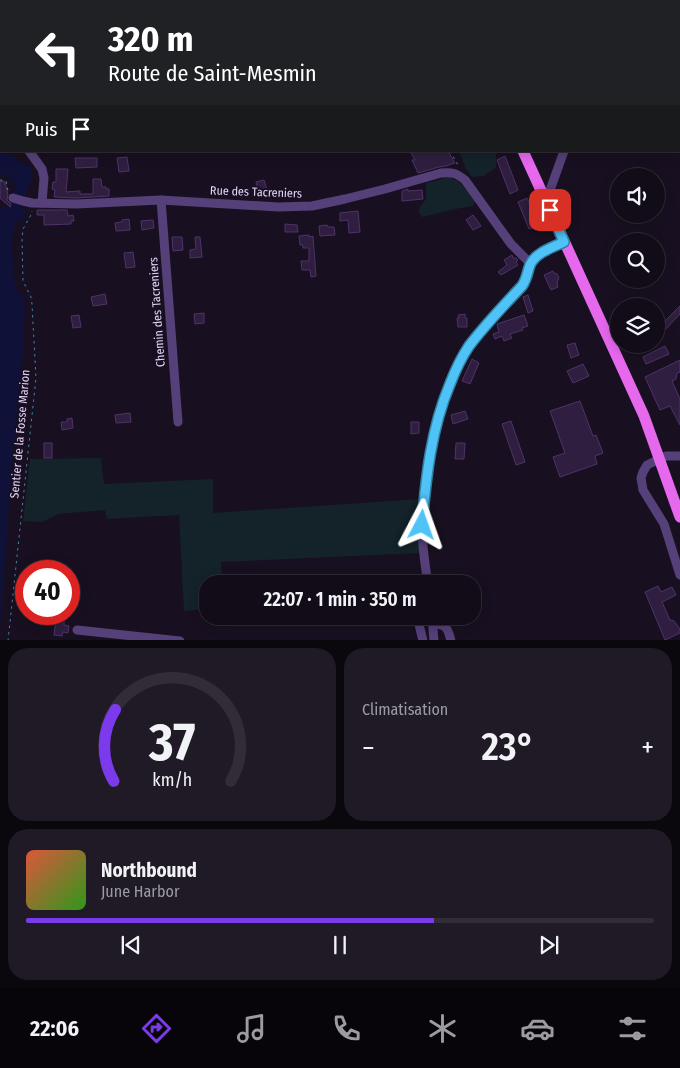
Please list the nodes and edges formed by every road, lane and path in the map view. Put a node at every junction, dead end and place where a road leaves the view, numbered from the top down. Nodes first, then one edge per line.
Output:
1 (31, 152) edge
2 (451, 152) edge
3 (523, 152) edge
4 (564, 152) edge
5 (456, 173) junction
6 (0, 180) edge
7 (544, 197) junction
8 (14, 198) joint
9 (161, 200) junction
10 (27, 202) junction
11 (42, 203) junction
12 (564, 242) junction
13 (530, 263) junction
14 (178, 422) dead end
15 (680, 456) edge
16 (660, 460) junction
17 (680, 517) edge
18 (425, 575) edge
19 (680, 575) edge
20 (419, 625) edge
21 (432, 625) edge
22 (444, 625) edge
23 (77, 630) dead end
24 (8, 640) edge
25 (180, 640) edge
26 (423, 640) edge
27 (434, 640) edge
28 (451, 640) edge

1 - 11 street
2 - 5 path
3 - 7 main road
4 - 7 street
5 - 9 street, Rue des Tacreniers
5 - 13 street
6 - 8 path
7 - 12 main road
8 - 10 street, Rue des Tacreniers
9 - 11 street, Rue des Tacreniers
9 - 14 street, Chemin des Tacreniers
10 - 11 street, Rue des Tacreniers
10 - 24 path, Sentier de la Fosse Marion
12 - 13 street
12 - 16 main road
13 - 18 street
15 - 16 street
16 - 17 main road
16 - 19 street
20 - 26 street
21 - 27 street
22 - 28 street
23 - 25 street

